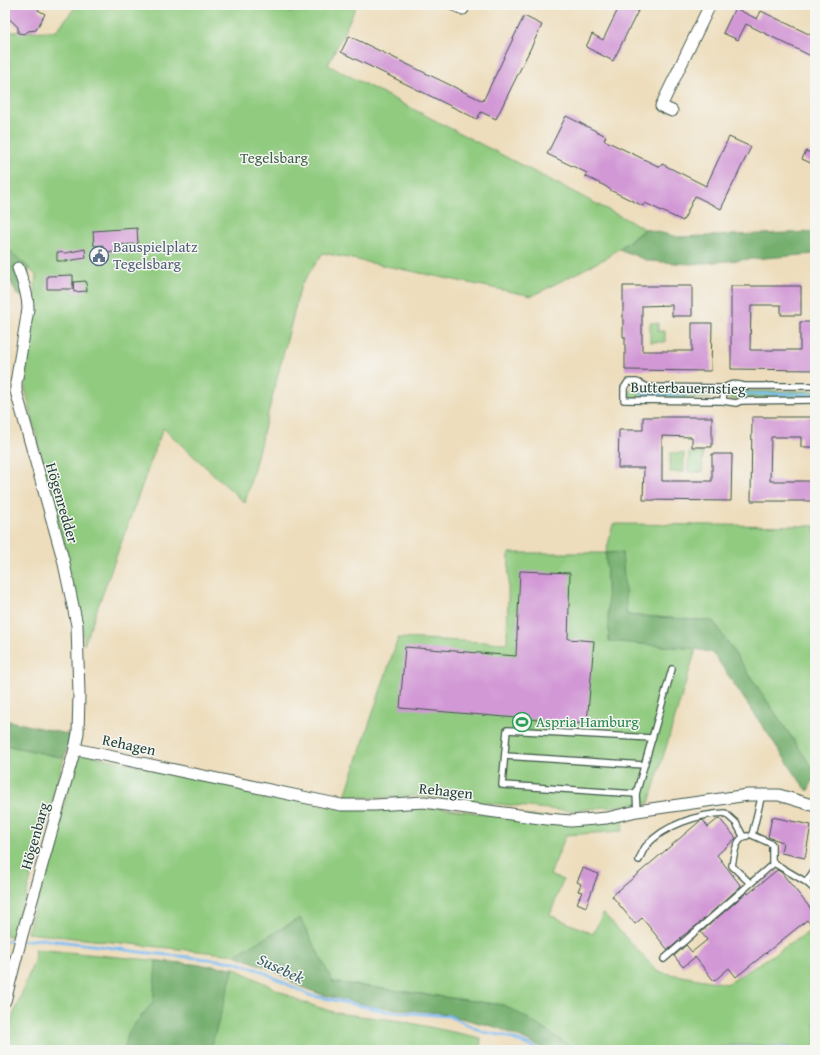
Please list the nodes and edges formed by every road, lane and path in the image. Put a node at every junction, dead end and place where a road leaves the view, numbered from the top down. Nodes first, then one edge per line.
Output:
1 (710, 5) edge
2 (672, 111) dead end
3 (18, 268) dead end
4 (815, 386) edge
5 (724, 388) junction
6 (815, 400) edge
7 (723, 401) junction
8 (672, 669) dead end
9 (652, 738) junction
10 (75, 749) junction
11 (505, 756) junction
12 (644, 765) junction
13 (636, 794) junction
14 (762, 794) junction
15 (815, 806) edge
16 (637, 811) junction
17 (752, 835) junction
18 (743, 836) junction
19 (639, 860) dead end
20 (774, 863) junction
21 (815, 869) edge
22 (806, 882) junction
23 (750, 884) junction
24 (815, 890) edge
25 (664, 959) dead end
26 (5, 1001) edge

1 - 2 street
3 - 10 street, Högenredder
4 - 5 lane, Butterbauernstieg
5 - 7 lane
5 - 7 lane, Butterbauernstieg
6 - 7 lane, Butterbauernstieg
8 - 9 lane
9 - 11 lane
9 - 12 lane
10 - 16 street, Rehagen
10 - 26 street, Högenbarg
11 - 12 lane
11 - 13 lane
12 - 13 lane
13 - 16 lane
14 - 15 street, Rehagen
14 - 16 street, Rehagen
14 - 17 lane
17 - 18 lane
17 - 20 lane
18 - 19 lane
18 - 23 lane
20 - 22 lane
20 - 23 lane
21 - 22 lane
22 - 24 lane
23 - 25 lane

